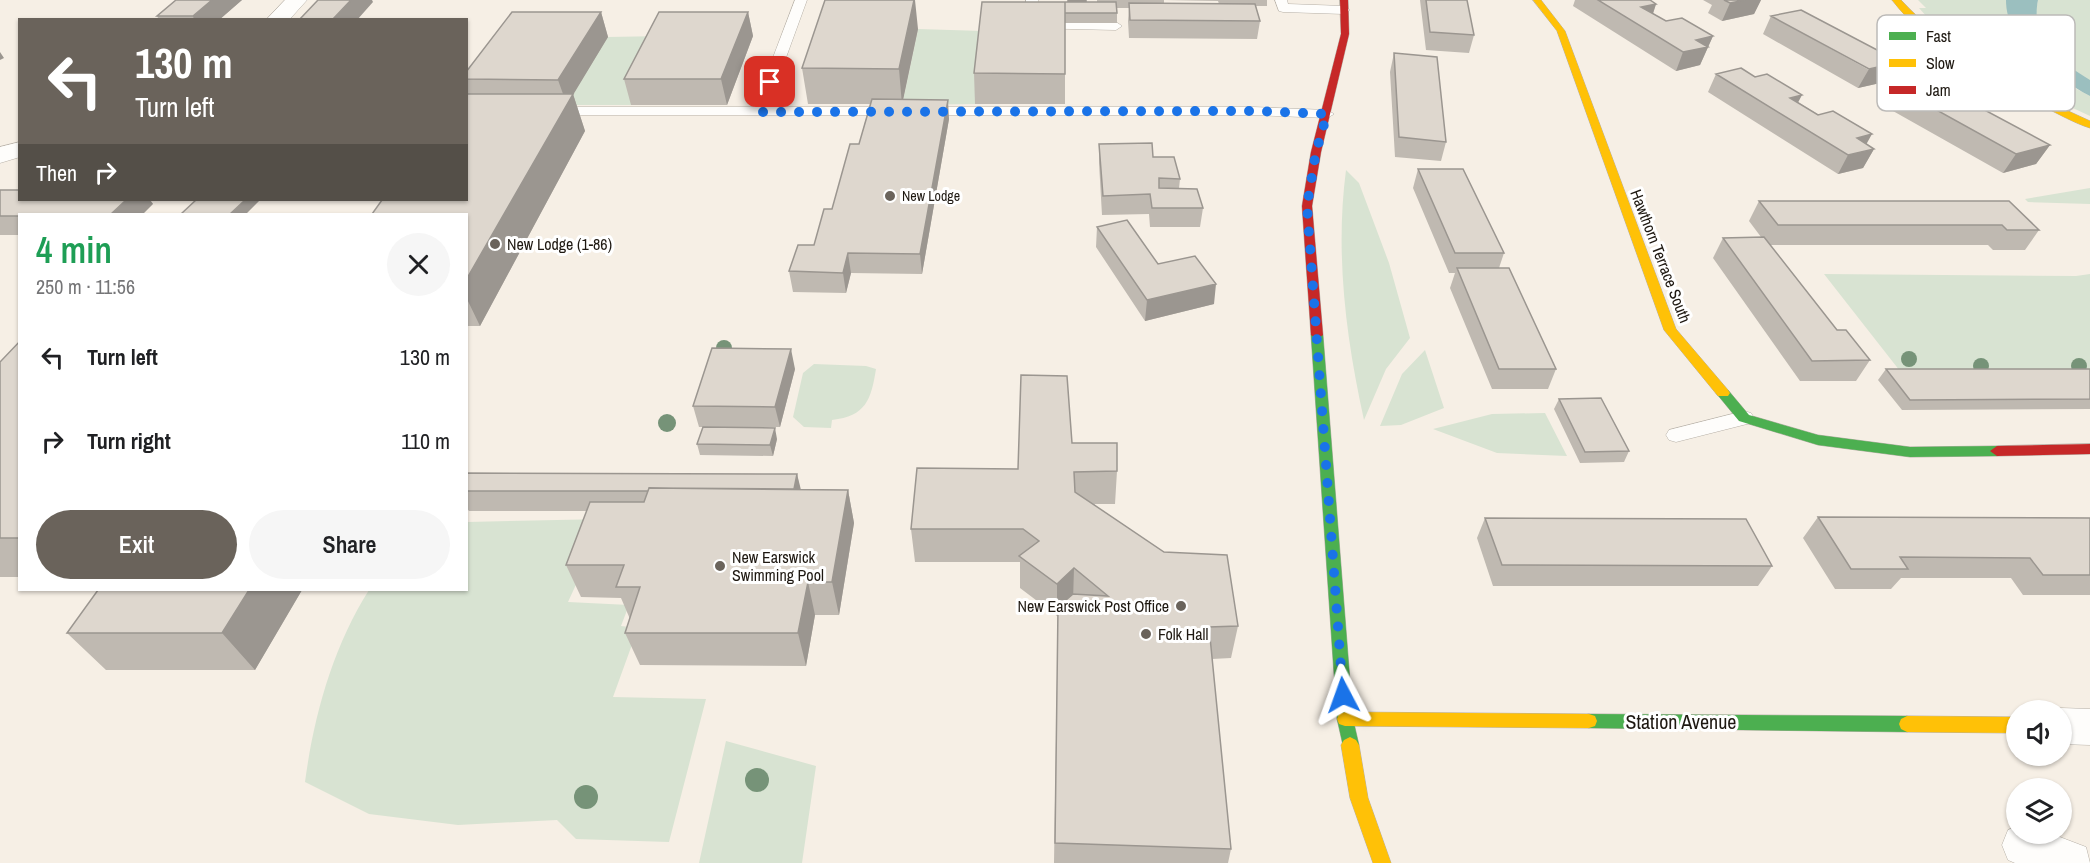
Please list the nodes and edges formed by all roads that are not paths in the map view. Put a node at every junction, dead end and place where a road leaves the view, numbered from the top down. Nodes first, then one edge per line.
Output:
1 (297, 0) edge
2 (801, 0) edge
3 (1032, 0) edge
4 (1281, 0) edge
5 (1537, 0) edge
6 (1896, 0) edge
7 (1344, 5) edge
8 (1906, 15) edge
9 (278, 18) edge
10 (1116, 26) edge
11 (537, 111) edge
12 (2059, 111) edge
13 (759, 112) junction
14 (1327, 114) junction
15 (2090, 125) edge
16 (18, 149) edge
17 (0, 155) edge
18 (1743, 418) junction
19 (1676, 435) dead end
20 (2090, 449) edge
21 (1345, 719) junction
22 (2006, 725) edge
23 (2072, 726) edge
24 (2090, 727) edge
25 (2024, 845) dead end
26 (1382, 863) edge
27 (2070, 863) edge

1 - 9 street
2 - 13 lane
3 - 10 lane
4 - 7 lane
5 - 18 street, Hawthorn Terrace South
6 - 8 street
7 - 14 street
11 - 13 lane
12 - 15 street
13 - 14 lane
14 - 21 street
16 - 17 street
18 - 19 lane
18 - 20 street
21 - 22 street, Station Avenue
21 - 26 street
23 - 24 street
25 - 27 street

